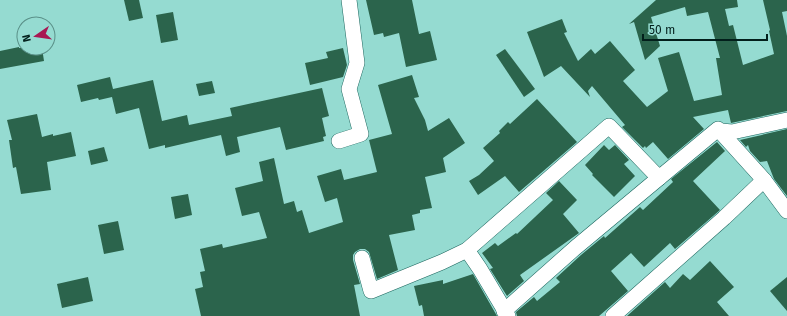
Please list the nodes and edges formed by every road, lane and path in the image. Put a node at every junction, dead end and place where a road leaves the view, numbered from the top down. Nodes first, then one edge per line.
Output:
1 (350, 0) edge
2 (787, 120) edge
3 (721, 131) junction
4 (339, 141) dead end
5 (659, 178) junction
6 (764, 180) junction
7 (787, 211) edge
8 (467, 250) junction
9 (362, 258) dead end
10 (506, 314) edge
11 (616, 315) edge

1 - 4 street
2 - 3 street
3 - 5 street
3 - 6 street
5 - 8 street
5 - 10 street
6 - 7 street
6 - 11 street
8 - 9 street
8 - 10 street

